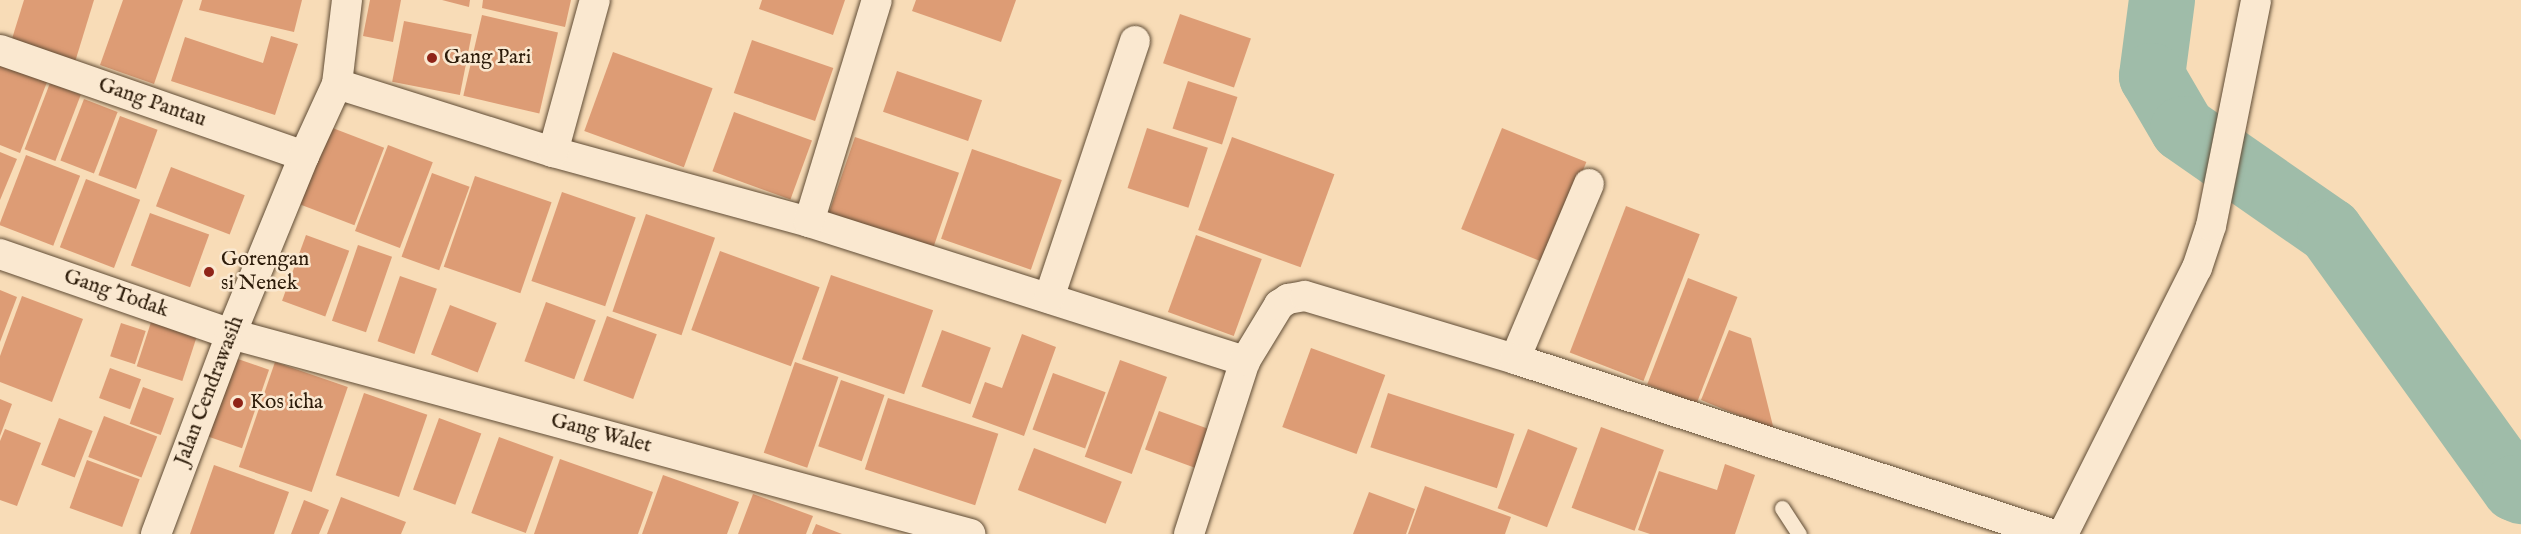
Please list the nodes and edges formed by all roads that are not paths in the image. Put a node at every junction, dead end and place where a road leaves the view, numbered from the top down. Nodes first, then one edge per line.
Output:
1 (347, 0) edge
2 (595, 0) edge
3 (877, 0) edge
4 (2256, 0) edge
5 (1135, 41) dead end
6 (0, 50) edge
7 (337, 84) junction
8 (553, 152) junction
9 (304, 156) junction
10 (1589, 184) dead end
11 (809, 222) junction
12 (0, 254) edge
13 (1049, 298) junction
14 (231, 334) junction
15 (1515, 360) junction
16 (1245, 361) junction
17 (1782, 508) dead end
18 (156, 534) edge
19 (970, 534) edge
20 (1188, 534) edge
21 (1799, 534) edge
22 (2051, 534) edge
23 (2063, 534) edge

1 - 7 street, Jalan Cendrawasih
2 - 8 street
3 - 11 street
4 - 23 street
5 - 13 street
6 - 9 street, Gang Pantau
7 - 8 street
7 - 9 street, Jalan Cendrawasih
8 - 11 street
9 - 14 street, Jalan Cendrawasih
10 - 15 street
11 - 13 street
12 - 14 street, Gang Todak
13 - 16 street
14 - 18 street, Jalan Cendrawasih
14 - 19 street, Gang Walet
15 - 16 street
15 - 22 street
16 - 20 street
17 - 21 lane

